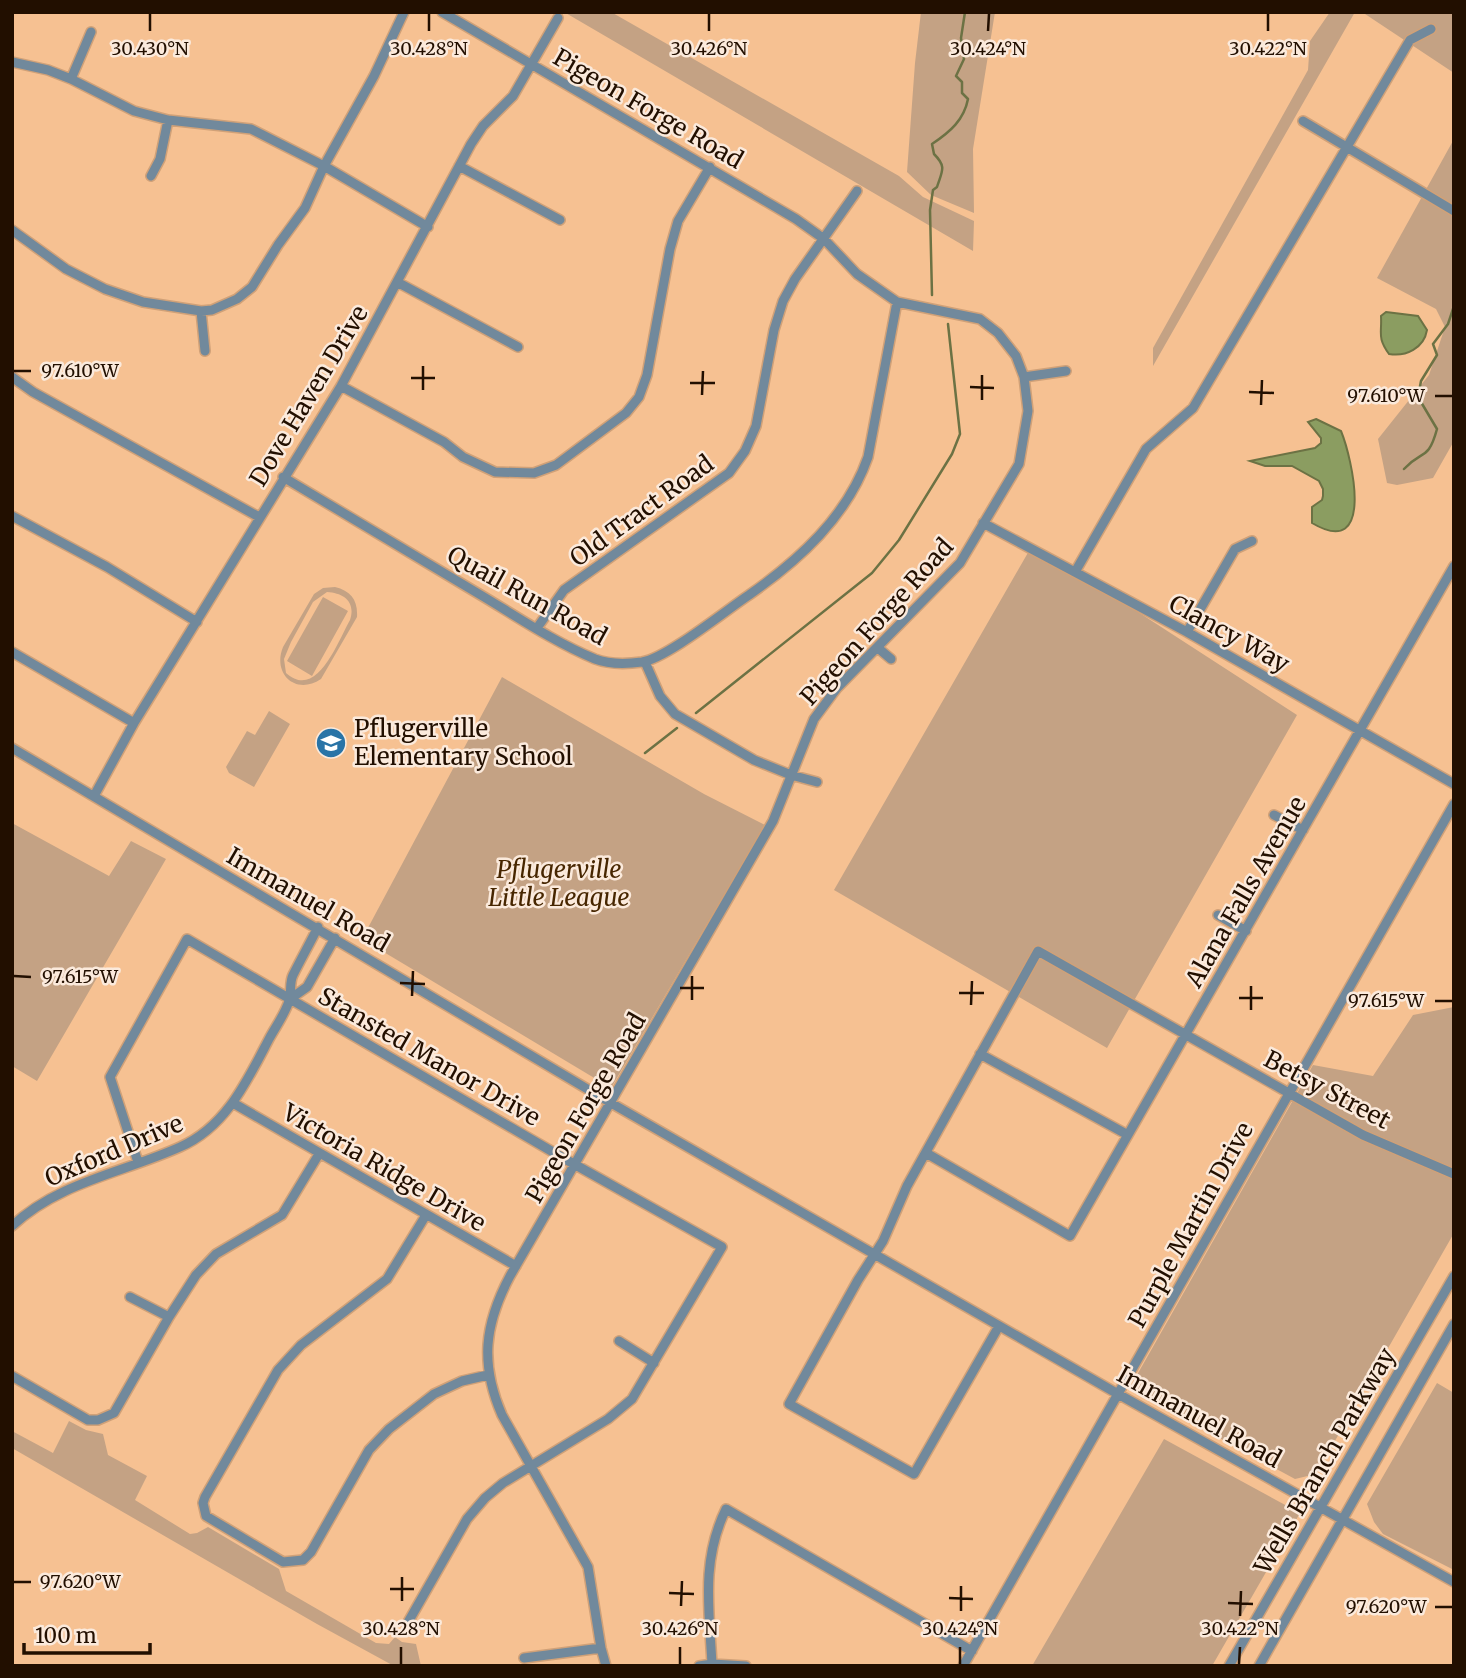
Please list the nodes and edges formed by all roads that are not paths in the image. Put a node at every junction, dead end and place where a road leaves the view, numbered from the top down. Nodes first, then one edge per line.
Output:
1 (404, 12) edge
2 (442, 12) edge
3 (558, 18) dead end
4 (1431, 29) dead end
5 (91, 32) dead end
6 (12, 62) edge
7 (531, 65) junction
8 (71, 79) junction
9 (168, 120) junction
10 (1303, 121) dead end
11 (1348, 147) junction
12 (324, 166) junction
13 (459, 166) junction
14 (710, 167) junction
15 (151, 176) dead end
16 (857, 191) dead end
17 (1454, 211) edge
18 (560, 219) dead end
19 (428, 227) junction
20 (12, 230) edge
21 (824, 239) junction
22 (397, 282) junction
23 (897, 302) junction
24 (201, 311) junction
25 (517, 346) dead end
26 (205, 351) dead end
27 (1066, 371) dead end
28 (12, 377) edge
29 (1024, 377) junction
30 (341, 386) junction
31 (283, 477) junction
32 (12, 516) edge
33 (259, 517) junction
34 (983, 523) junction
35 (1252, 541) dead end
36 (1454, 566) edge
37 (1074, 572) junction
38 (197, 622) junction
39 (537, 628) junction
40 (1187, 632) junction
41 (878, 648) junction
42 (12, 652) edge
43 (891, 659) dead end
44 (645, 662) junction
45 (134, 723) junction
46 (1361, 730) junction
47 (12, 748) edge
48 (791, 775) junction
49 (817, 782) dead end
50 (1454, 784) edge
51 (94, 796) junction
52 (1454, 804) edge
53 (1274, 815) dead end
54 (1303, 830) junction
55 (1218, 915) dead end
56 (318, 928) junction
57 (1246, 931) junction
58 (335, 938) junction
59 (290, 999) junction
60 (1187, 1033) junction
61 (981, 1054) junction
62 (1287, 1093) junction
63 (233, 1102) junction
64 (611, 1103) junction
65 (1128, 1135) junction
66 (926, 1153) junction
67 (319, 1154) junction
68 (138, 1162) junction
69 (576, 1165) junction
70 (1454, 1174) edge
71 (425, 1215) junction
72 (12, 1226) edge
73 (875, 1255) junction
74 (516, 1266) junction
75 (1454, 1276) edge
76 (130, 1297) dead end
77 (169, 1317) junction
78 (1454, 1324) edge
79 (999, 1326) junction
80 (619, 1341) dead end
81 (654, 1363) junction
82 (488, 1375) junction
83 (12, 1376) edge
84 (1118, 1394) junction
85 (530, 1465) junction
86 (1320, 1507) junction
87 (1342, 1520) junction
88 (1454, 1583) edge
89 (407, 1624) dead end
90 (600, 1648) junction
91 (972, 1651) junction
92 (524, 1658) dead end
93 (712, 1664) junction
94 (607, 1666) edge
95 (699, 1666) edge
96 (746, 1666) edge
97 (963, 1666) edge
98 (1229, 1666) edge
99 (1259, 1666) edge

1 - 12 street
2 - 7 street, Pigeon Forge Road
3 - 7 street, Dove Haven Drive
4 - 11 street
5 - 8 street
6 - 8 street
7 - 13 street, Dove Haven Drive
7 - 14 street, Pigeon Forge Road
8 - 9 street
9 - 12 street
9 - 15 street
10 - 11 street
11 - 17 street
11 - 37 street
12 - 19 street
12 - 24 street
13 - 18 street
13 - 19 street, Dove Haven Drive
14 - 21 street, Pigeon Forge Road
14 - 30 street
16 - 21 street, Old Tract Road
19 - 22 street, Dove Haven Drive
20 - 24 street
21 - 23 street, Pigeon Forge Road
21 - 39 street, Old Tract Road
22 - 25 street
22 - 30 street, Dove Haven Drive
23 - 29 street, Pigeon Forge Road
23 - 44 street, Quail Run Road
24 - 26 street
27 - 29 street
28 - 33 street
29 - 34 street, Pigeon Forge Road
30 - 31 street, Dove Haven Drive
31 - 33 street, Dove Haven Drive
31 - 39 street, Quail Run Road
32 - 38 street
33 - 38 street, Dove Haven Drive
34 - 37 street, Clancy Way
34 - 41 street, Pigeon Forge Road
35 - 40 street
36 - 46 street, Alana Falls Avenue
37 - 40 street, Clancy Way
38 - 45 street, Dove Haven Drive
39 - 44 street, Quail Run Road
40 - 46 street, Clancy Way
41 - 43 street
41 - 48 street, Pigeon Forge Road
42 - 45 street
44 - 48 street
45 - 51 street, Dove Haven Drive
46 - 50 street, Clancy Way
46 - 54 street, Alana Falls Avenue
47 - 51 street, Immanuel Road
48 - 49 street
48 - 64 street, Pigeon Forge Road
51 - 56 street, Immanuel Road
52 - 62 street, Purple Martin Drive
53 - 54 street
54 - 57 street, Alana Falls Avenue
55 - 57 street
56 - 58 street, Immanuel Road
56 - 59 street
57 - 60 street, Alana Falls Avenue
58 - 59 street
58 - 64 street, Immanuel Road
59 - 63 street, Oxford Drive
59 - 68 street, Stansted Manor Drive
59 - 69 street, Stansted Manor Drive
60 - 61 street, Betsy Street
60 - 62 street, Betsy Street
60 - 65 street, Alana Falls Avenue
61 - 65 street
61 - 66 street
62 - 70 street, Betsy Street
62 - 84 street, Purple Martin Drive
63 - 67 street, Victoria Ridge Drive
63 - 68 street, Oxford Drive
64 - 69 street, Pigeon Forge Road
64 - 73 street, Immanuel Road
65 - 66 street, Alana Falls Avenue
66 - 73 street
67 - 71 street, Victoria Ridge Drive
67 - 77 street
68 - 72 street, Oxford Drive
69 - 74 street, Pigeon Forge Road
69 - 81 street, Stansted Manor Drive
71 - 74 street, Victoria Ridge Drive
71 - 82 street
73 - 79 street, Immanuel Road
73 - 79 street
74 - 82 street, Pigeon Forge Road
75 - 86 street, Wells Branch Parkway
76 - 77 street
77 - 83 street
78 - 87 street, Wells Branch Parkway
79 - 84 street, Immanuel Road
80 - 81 street
81 - 85 street, Stansted Manor Drive
82 - 85 street, Pigeon Forge Road
84 - 86 street, Immanuel Road
84 - 91 street, Purple Martin Drive
85 - 89 street, Stansted Manor Drive
85 - 90 street, Pigeon Forge Road
86 - 87 street, Immanuel Road
86 - 98 street, Wells Branch Parkway
87 - 88 street, Immanuel Road
87 - 99 street, Wells Branch Parkway
90 - 92 street
90 - 94 street, Pigeon Forge Road
91 - 93 street
91 - 97 street, Purple Martin Drive
93 - 95 street
93 - 96 street

